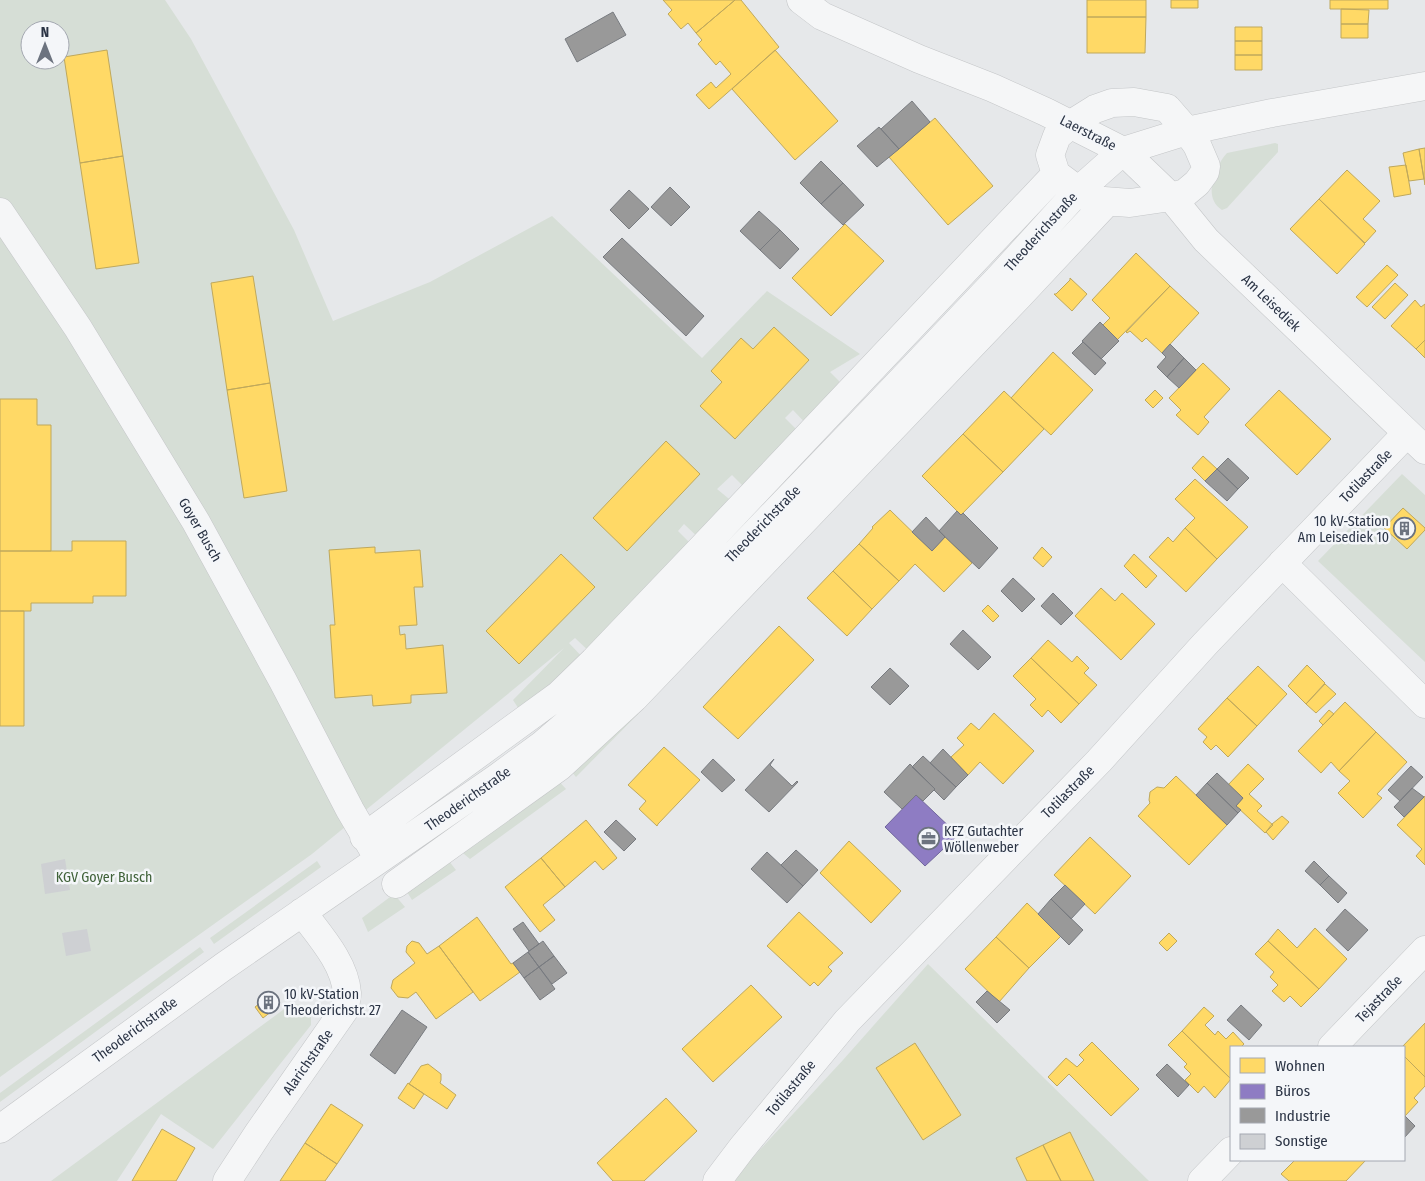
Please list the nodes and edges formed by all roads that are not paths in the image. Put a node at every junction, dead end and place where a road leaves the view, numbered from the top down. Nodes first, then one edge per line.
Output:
1 (801, 0) edge
2 (1425, 86) edge
3 (1071, 124) junction
4 (1187, 130) junction
5 (1123, 151) junction
6 (1056, 174) junction
7 (1078, 191) junction
8 (1171, 197) junction
9 (1107, 202) junction
10 (0, 212) edge
11 (889, 412) junction
12 (1416, 442) edge
13 (1282, 563) junction
14 (1425, 704) edge
15 (364, 837) junction
16 (379, 860) junction
17 (396, 884) dead end
18 (302, 912) junction
19 (1425, 950) edge
20 (1333, 1046) edge
21 (0, 1129) edge
22 (1230, 1152) edge
23 (227, 1181) edge
24 (717, 1181) edge
25 (1202, 1181) edge

1 - 3 street, Laerstraße
2 - 4 street, Laerstraße
3 - 4 street
3 - 5 street, Laerstraße
3 - 6 street
4 - 5 street, Laerstraße
4 - 8 street
5 - 7 street, Theoderichstraße
5 - 8 street, Am Leisediek
6 - 7 street
6 - 15 street, Theoderichstraße
7 - 9 street
7 - 11 street, Theoderichstraße
8 - 9 street
8 - 12 street, Am Leisediek
9 - 11 street, Theoderichstraße
10 - 15 street, Goyer Busch
11 - 16 street, Theoderichstraße
11 - 17 street, Theoderichstraße
12 - 13 street, Totilastraße
13 - 14 street
13 - 24 street, Totilastraße
15 - 16 street, Goyer Busch
16 - 18 street, Theoderichstraße
18 - 21 street, Theoderichstraße
18 - 23 street, Alarichstraße
19 - 20 street, Tejastraße
22 - 25 street

